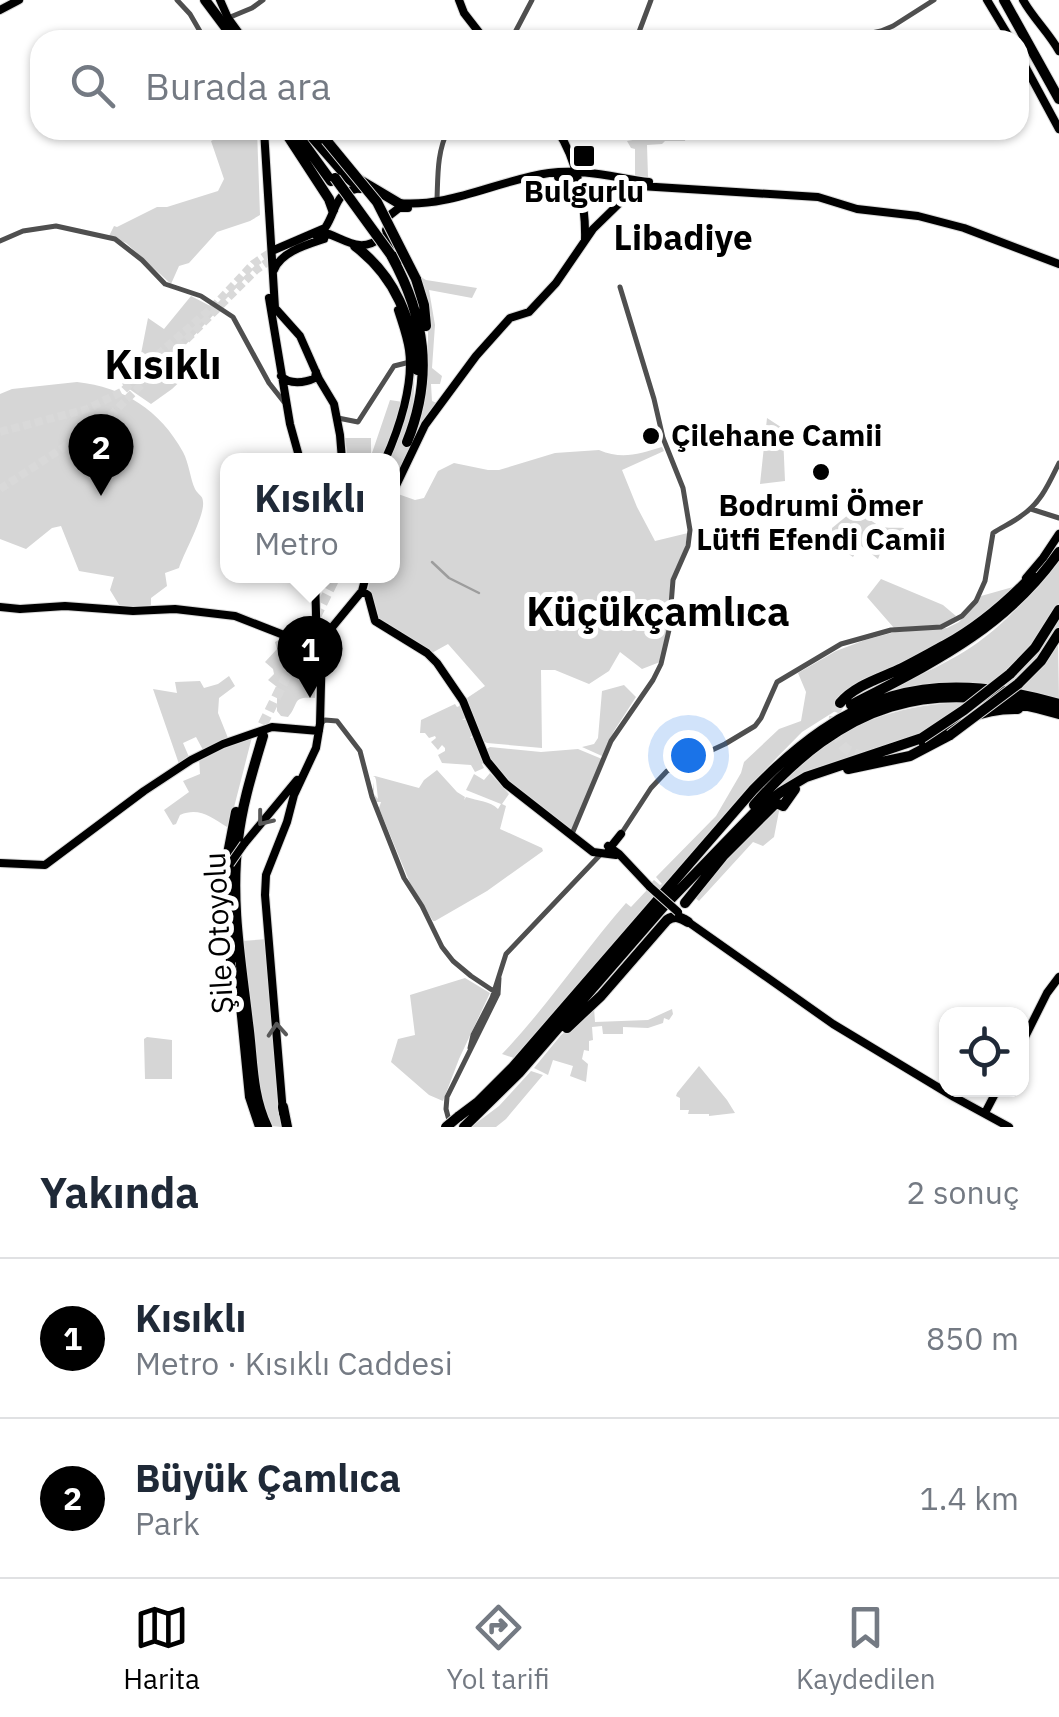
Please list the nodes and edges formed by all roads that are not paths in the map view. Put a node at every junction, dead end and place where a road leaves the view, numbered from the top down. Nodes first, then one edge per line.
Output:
1 (15, 0) edge
2 (177, 0) edge
3 (202, 0) edge
4 (223, 0) edge
5 (263, 0) edge
6 (459, 0) edge
7 (532, 0) edge
8 (651, 0) edge
9 (934, 0) edge
10 (987, 0) edge
11 (1006, 0) edge
12 (1023, 0) edge
13 (0, 8) edge
14 (231, 17) junction
15 (199, 30) edge
16 (233, 30) edge
17 (238, 30) edge
18 (477, 30) edge
19 (516, 30) edge
20 (640, 30) edge
21 (880, 30) edge
22 (1005, 30) edge
23 (1022, 30) edge
24 (1024, 30) edge
25 (1029, 38) edge
26 (1029, 43) edge
27 (1059, 51) edge
28 (1029, 74) edge
29 (1059, 87) edge
30 (1059, 98) edge
31 (1059, 129) edge
32 (264, 140) edge
33 (264, 140) edge
34 (291, 140) edge
35 (312, 140) edge
36 (316, 140) edge
37 (326, 140) edge
38 (443, 140) edge
39 (563, 140) edge
40 (564, 140) edge
41 (572, 172) junction
42 (590, 173) junction
43 (335, 175) junction
44 (634, 185) junction
45 (578, 186) junction
46 (360, 188) junction
47 (382, 197) junction
48 (440, 200) junction
49 (400, 204) junction
50 (390, 215) junction
51 (332, 216) junction
52 (590, 228) junction
53 (387, 230) junction
54 (270, 231) junction
55 (340, 238) junction
56 (0, 241) edge
57 (355, 246) junction
58 (389, 257) junction
59 (1059, 262) edge
60 (272, 274) junction
61 (390, 282) junction
62 (620, 286) dead end
63 (275, 318) junction
64 (425, 320) junction
65 (410, 362) junction
66 (316, 372) junction
67 (418, 377) junction
68 (268, 381) junction
69 (282, 382) junction
70 (324, 386) junction
71 (286, 405) junction
72 (419, 405) junction
73 (338, 418) junction
74 (298, 453) edge
75 (341, 453) edge
76 (389, 453) edge
77 (1059, 463) edge
78 (400, 477) edge
79 (1030, 510) junction
80 (1059, 518) edge
81 (1059, 534) edge
82 (1059, 549) edge
83 (315, 583) edge
84 (364, 583) edge
85 (362, 591) junction
86 (1005, 602) junction
87 (0, 608) edge
88 (1059, 610) edge
89 (1056, 638) edge
90 (319, 642) junction
91 (1014, 679) junction
92 (840, 702) dead end
93 (1057, 710) edge
94 (319, 729) junction
95 (948, 734) junction
96 (923, 741) junction
97 (245, 777) junction
98 (754, 790) junction
99 (289, 794) junction
100 (571, 836) junction
101 (609, 849) junction
102 (228, 862) junction
103 (0, 863) edge
104 (695, 874) junction
105 (225, 907) dead end
106 (682, 908) junction
107 (688, 922) junction
108 (670, 923) dead end
109 (231, 960) junction
110 (1059, 977) edge
111 (240, 979) junction
112 (496, 992) junction
113 (588, 1008) junction
114 (1029, 1030) edge
115 (519, 1073) junction
116 (939, 1084) edge
117 (962, 1097) edge
118 (993, 1097) edge
119 (283, 1107) joint
120 (986, 1111) junction
121 (455, 1124) edge
122 (265, 1127) edge
123 (286, 1127) edge
124 (1012, 1127) edge

1 - 13 main road
2 - 15 street
3 - 16 highway
4 - 14 main road
5 - 14 street
6 - 18 main road
7 - 19 street
8 - 20 street
9 - 21 street
10 - 22 main road
11 - 23 highway
11 - 24 highway
12 - 27 main road
14 - 17 main road
25 - 29 highway
26 - 30 highway
28 - 31 main road
32 - 54 main road
33 - 63 main road
34 - 51 highway
35 - 43 highway
36 - 43 highway
37 - 64 highway, bridge
38 - 48 street
39 - 41 main road
40 - 42 main road
41 - 42 main road
41 - 45 main road
41 - 48 main road
42 - 44 main road
42 - 45 main road
43 - 46 highway
43 - 49 highway
43 - 58 highway, bridge
44 - 52 main road
44 - 59 main road
44 - 59 main road
45 - 50 main road
45 - 52 main road
46 - 47 main road
46 - 51 main road
47 - 49 main road
47 - 50 main road
48 - 49 main road
50 - 53 main road
51 - 54 main road
51 - 55 main road
51 - 55 main road
52 - 78 main road
53 - 57 main road
53 - 64 highway
54 - 60 main road
55 - 57 main road
55 - 60 main road
56 - 68 street
57 - 61 highway
58 - 67 highway
58 - 72 highway
60 - 63 main road
61 - 65 main road
61 - 67 highway
62 - 100 street
63 - 66 main road
63 - 69 main road
64 - 72 highway
65 - 73 street
65 - 76 main road
66 - 69 main road
66 - 70 main road
67 - 72 highway
68 - 69 street
68 - 71 street
69 - 70 main road
69 - 71 main road
70 - 73 main road
71 - 74 main road
73 - 75 main road
77 - 79 street
79 - 80 street
79 - 101 street
81 - 86 main road
82 - 86 highway
82 - 98 highway
83 - 90 main road
84 - 85 main road
85 - 90 main road
85 - 100 main road
86 - 92 highway
87 - 90 main road
88 - 91 highway
89 - 91 highway
90 - 94 main road
91 - 95 highway, bridge
91 - 96 highway, bridge
93 - 96 highway
93 - 98 highway
93 - 104 highway
94 - 99 main road
94 - 103 main road
94 - 112 street
95 - 96 highway
95 - 106 highway
96 - 104 highway
97 - 102 highway
97 - 111 highway, Şile Otoyolu
97 - 122 highway, Şile Otoyolu
98 - 121 highway
99 -> 102 main road, bridge
119 -> 99 main road
100 - 101 main road
101 - 106 main road, bridge
101 - 112 street
102 - 109 main road
102 - 111 highway
104 - 115 highway
105 - 109 highway
106 - 107 main road
106 - 116 main road
107 - 113 highway
107 - 124 main road
108 - 113 highway
109 - 122 main road
110 - 114 main road
111 - 122 highway, Şile Otoyolu
112 - 121 street
113 - 115 highway
115 - 121 highway
117 - 120 main road
118 - 120 main road
119 - 123 highway
120 - 124 main road

